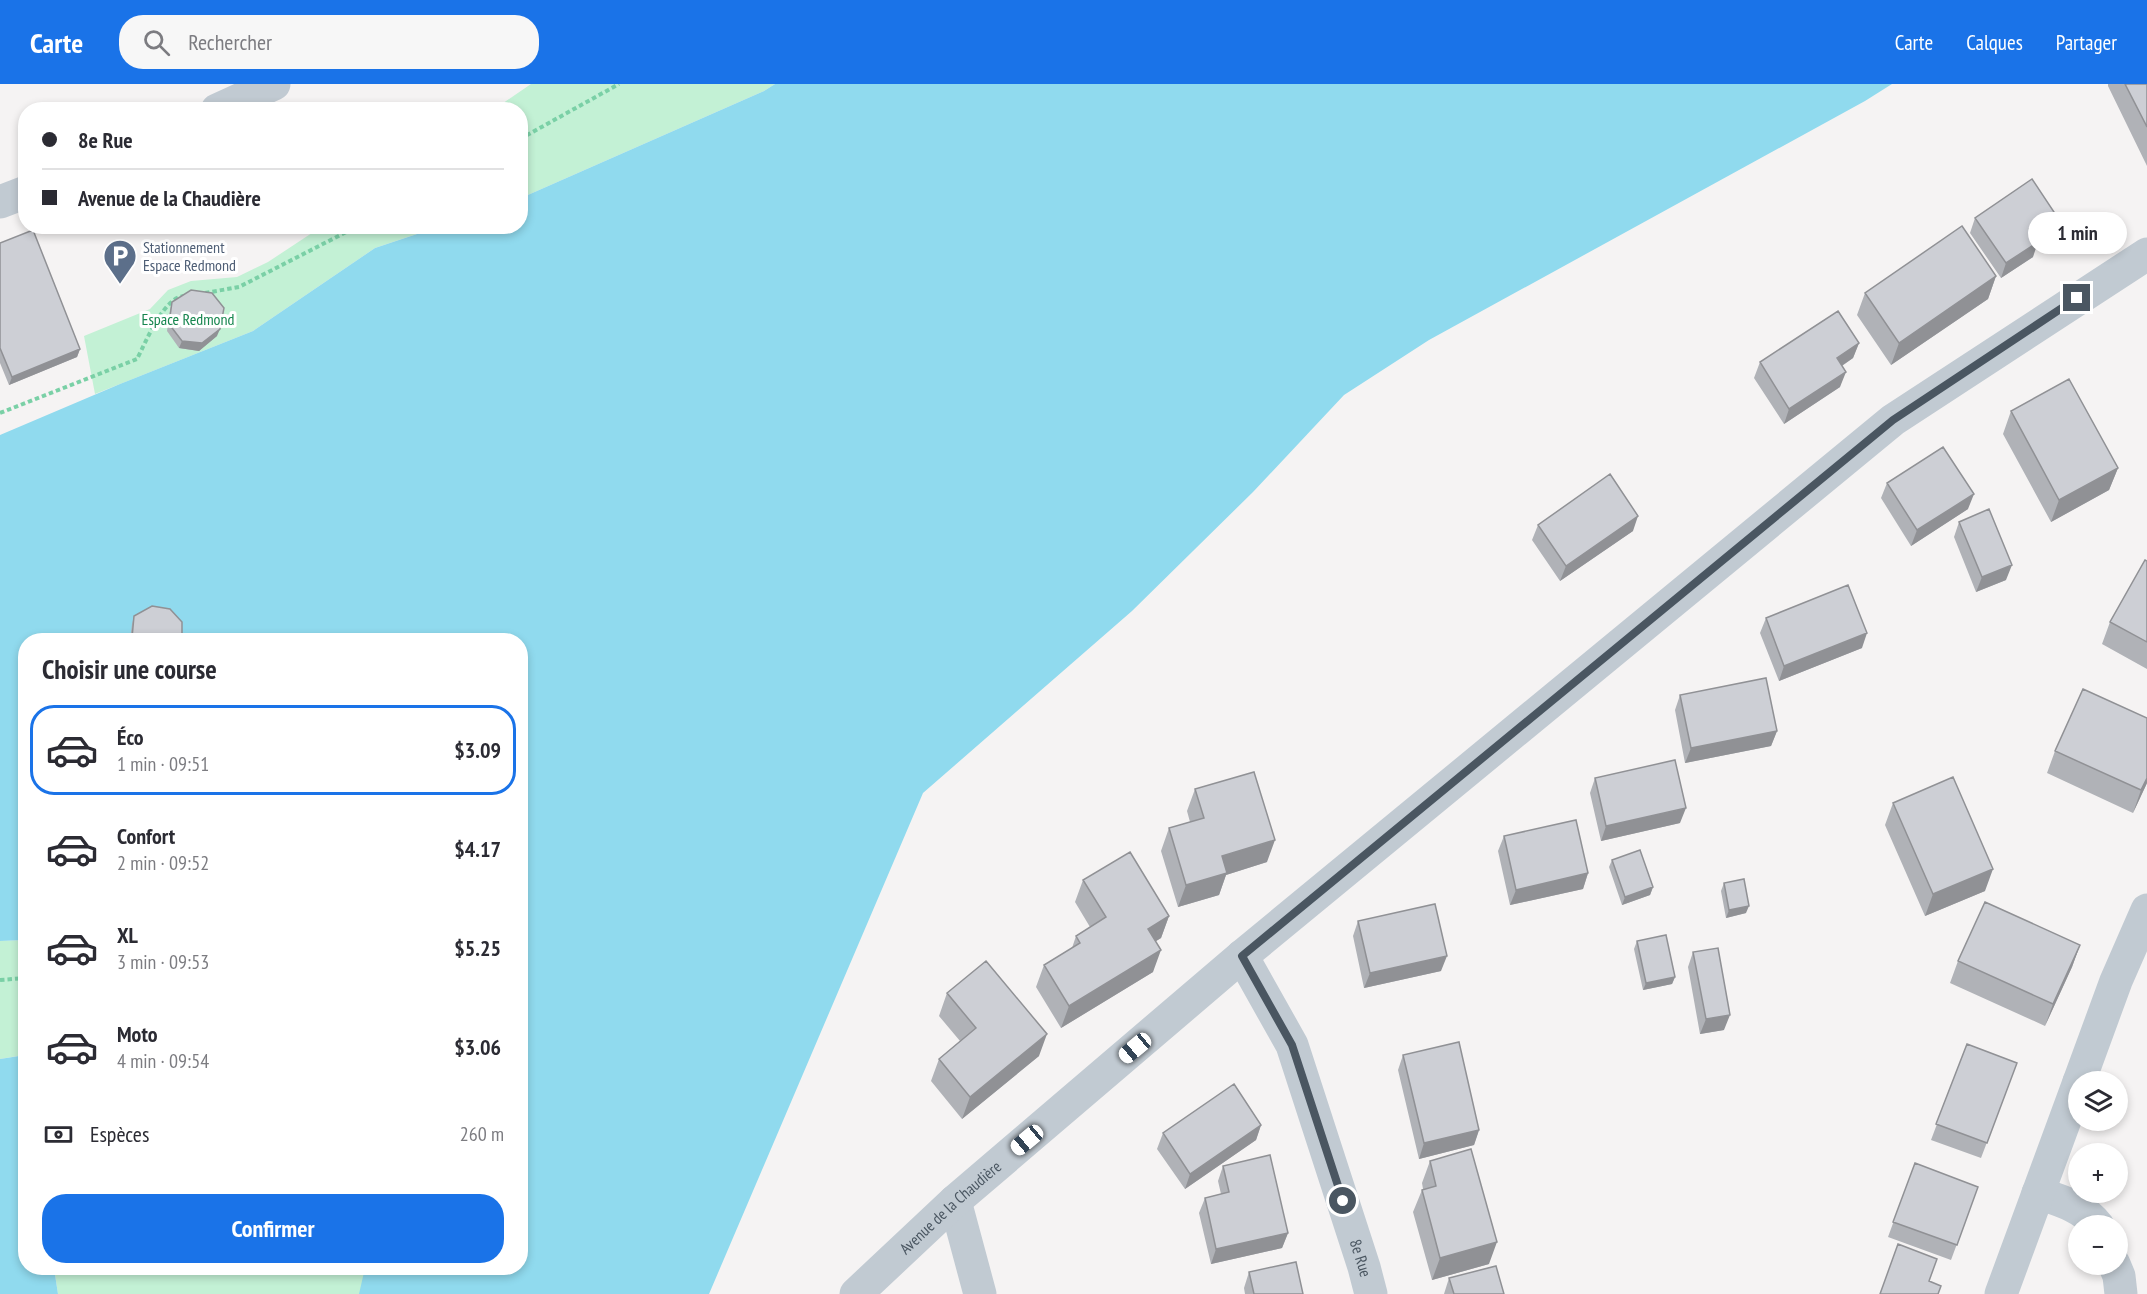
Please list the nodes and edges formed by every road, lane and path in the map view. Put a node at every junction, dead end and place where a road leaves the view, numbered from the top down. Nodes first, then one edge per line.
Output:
1 (274, 84) edge
2 (619, 84) edge
3 (235, 102) edge
4 (528, 135) edge
5 (18, 195) edge
6 (0, 202) edge
7 (342, 234) edge
8 (2147, 254) edge
9 (204, 293) edge
10 (192, 295) edge
11 (0, 413) edge
12 (2147, 910) edge
13 (1242, 956) junction
14 (18, 979) edge
15 (0, 980) edge
16 (2083, 1071) edge
17 (2068, 1112) edge
18 (2038, 1193) junction
19 (955, 1202) junction
20 (2087, 1215) edge
21 (2119, 1275) edge
22 (856, 1294) edge
23 (980, 1294) edge
24 (1371, 1294) edge
25 (2001, 1294) edge
26 (2121, 1294) edge

1 - 3 street
2 - 4 path
5 - 6 street
7 - 9 path
8 - 13 street, Avenue de la Chaudière
10 - 11 path
12 - 16 street
13 - 19 street, Avenue de la Chaudière
13 - 24 street, 8e Rue
14 - 15 path
17 - 18 street
18 - 20 street
18 - 25 street
19 - 22 street, Avenue de la Chaudière
19 - 23 street
21 - 26 street

